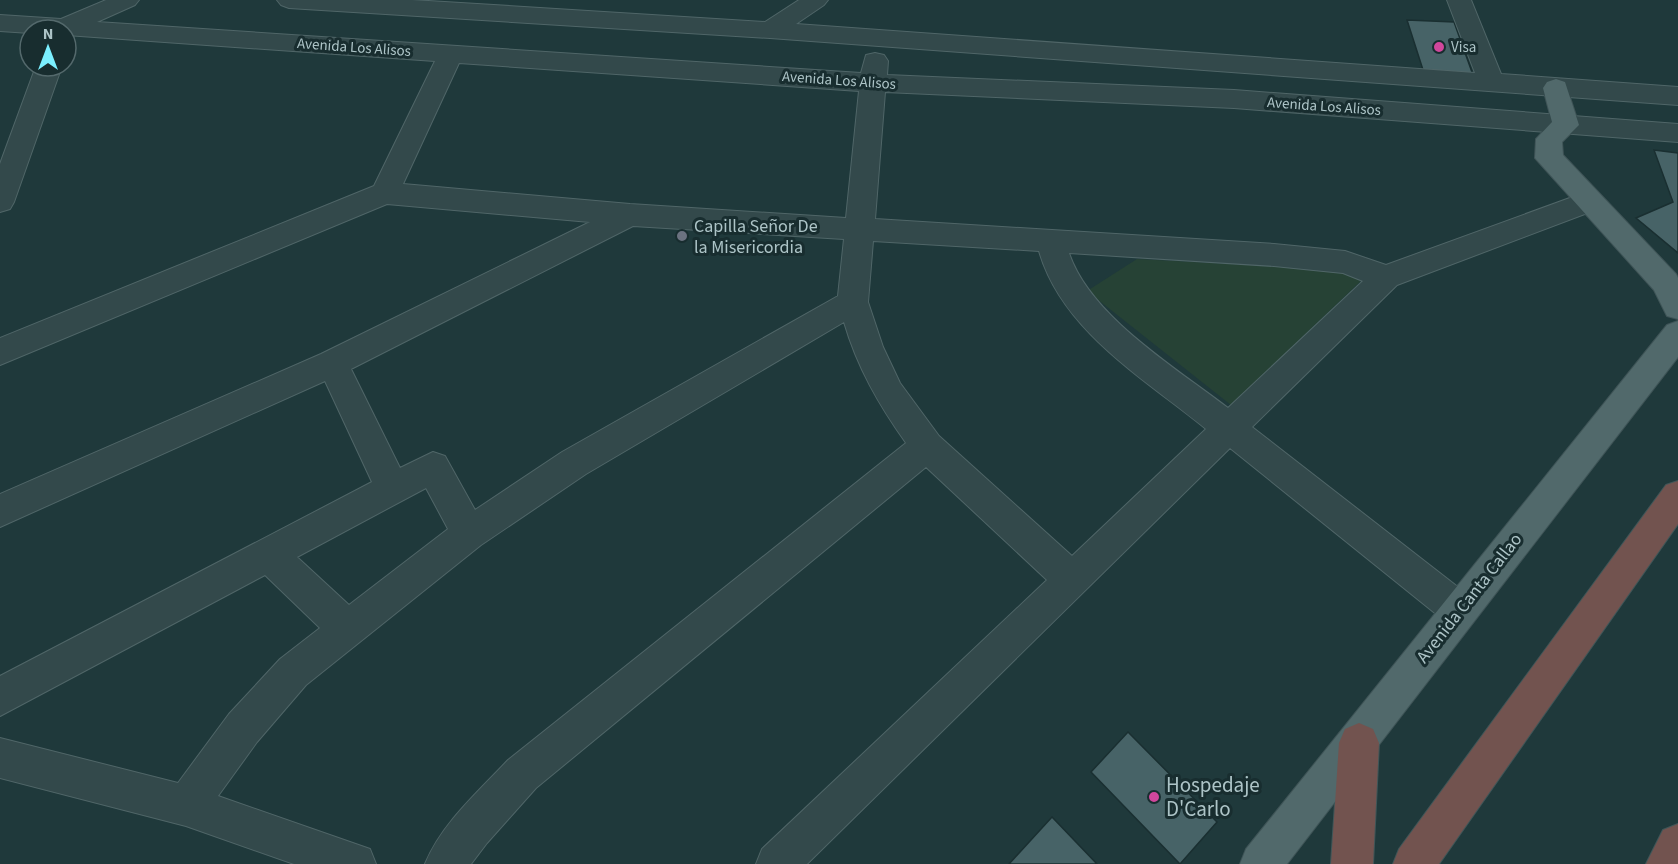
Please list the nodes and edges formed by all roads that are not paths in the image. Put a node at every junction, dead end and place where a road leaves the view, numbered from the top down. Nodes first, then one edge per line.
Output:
1 (127, 0) edge
2 (289, 0) edge
3 (816, 0) edge
4 (1459, 0) edge
5 (332, 1) edge
6 (78, 21) edge
7 (0, 23) edge
8 (18, 24) edge
9 (78, 29) edge
10 (770, 30) junction
11 (878, 37) junction
12 (303, 44) junction
13 (451, 54) junction
14 (44, 78) edge
15 (873, 83) junction
16 (1492, 83) junction
17 (1556, 88) junction
18 (1678, 96) edge
19 (1566, 124) junction
20 (1678, 133) edge
21 (7, 163) edge
22 (385, 194) junction
23 (0, 202) edge
24 (1588, 202) junction
25 (630, 215) junction
26 (858, 229) junction
27 (1051, 240) junction
28 (1386, 276) junction
29 (854, 302) junction
30 (1678, 308) edge
31 (1678, 334) edge
32 (0, 352) edge
33 (332, 363) junction
34 (1230, 427) junction
35 (927, 446) junction
36 (393, 489) junction
37 (1678, 496) edge
38 (0, 511) edge
39 (470, 534) junction
40 (270, 555) junction
41 (1071, 579) junction
42 (1459, 610) junction
43 (346, 628) junction
44 (0, 698) edge
45 (1359, 743) junction
46 (0, 758) edge
47 (186, 806) junction
48 (1678, 844) edge
49 (355, 864) edge
50 (446, 864) edge
51 (777, 864) edge
52 (1261, 864) edge
53 (1352, 864) edge
54 (1414, 864) edge
55 (1667, 864) edge

1 - 6 street
2 - 5 street, Avenida Los Alisos
3 - 10 street
4 - 16 street
5 - 10 street, Avenida Los Alisos
5 - 12 street
7 - 8 street, Avenida Los Alisos
9 - 12 street, Avenida Los Alisos
10 - 11 street, Avenida Los Alisos
11 - 15 street
11 - 16 street, Avenida Los Alisos
12 - 13 street, Avenida Los Alisos
13 - 15 street, Avenida Los Alisos
13 - 22 street
14 - 21 street
15 - 19 street, Avenida Los Alisos
15 - 26 street
16 - 17 street, Avenida Los Alisos
17 - 18 street, Avenida Los Alisos
17 - 19 main road
19 - 20 street, Avenida Los Alisos
19 - 24 main road
21 - 23 street
22 - 25 street
22 - 32 street
24 - 28 street
24 - 30 main road
25 - 26 street
25 - 33 street
26 - 27 street
26 - 29 street
27 - 28 street
27 - 34 street
28 - 34 street
29 - 35 street
29 - 39 street
31 - 42 main road, Avenida Canta Callao
33 - 36 street
33 - 38 street
34 - 41 street
34 - 42 street
35 - 41 street
35 - 50 street
36 - 39 street
36 - 40 street
37 - 54 highway
39 - 43 street
40 - 43 street
40 - 44 street
41 - 51 street
42 - 45 main road, Avenida Canta Callao
43 - 47 street
45 - 52 main road, Avenida Canta Callao
45 - 53 highway
46 - 47 street
47 - 49 street
48 - 55 highway

